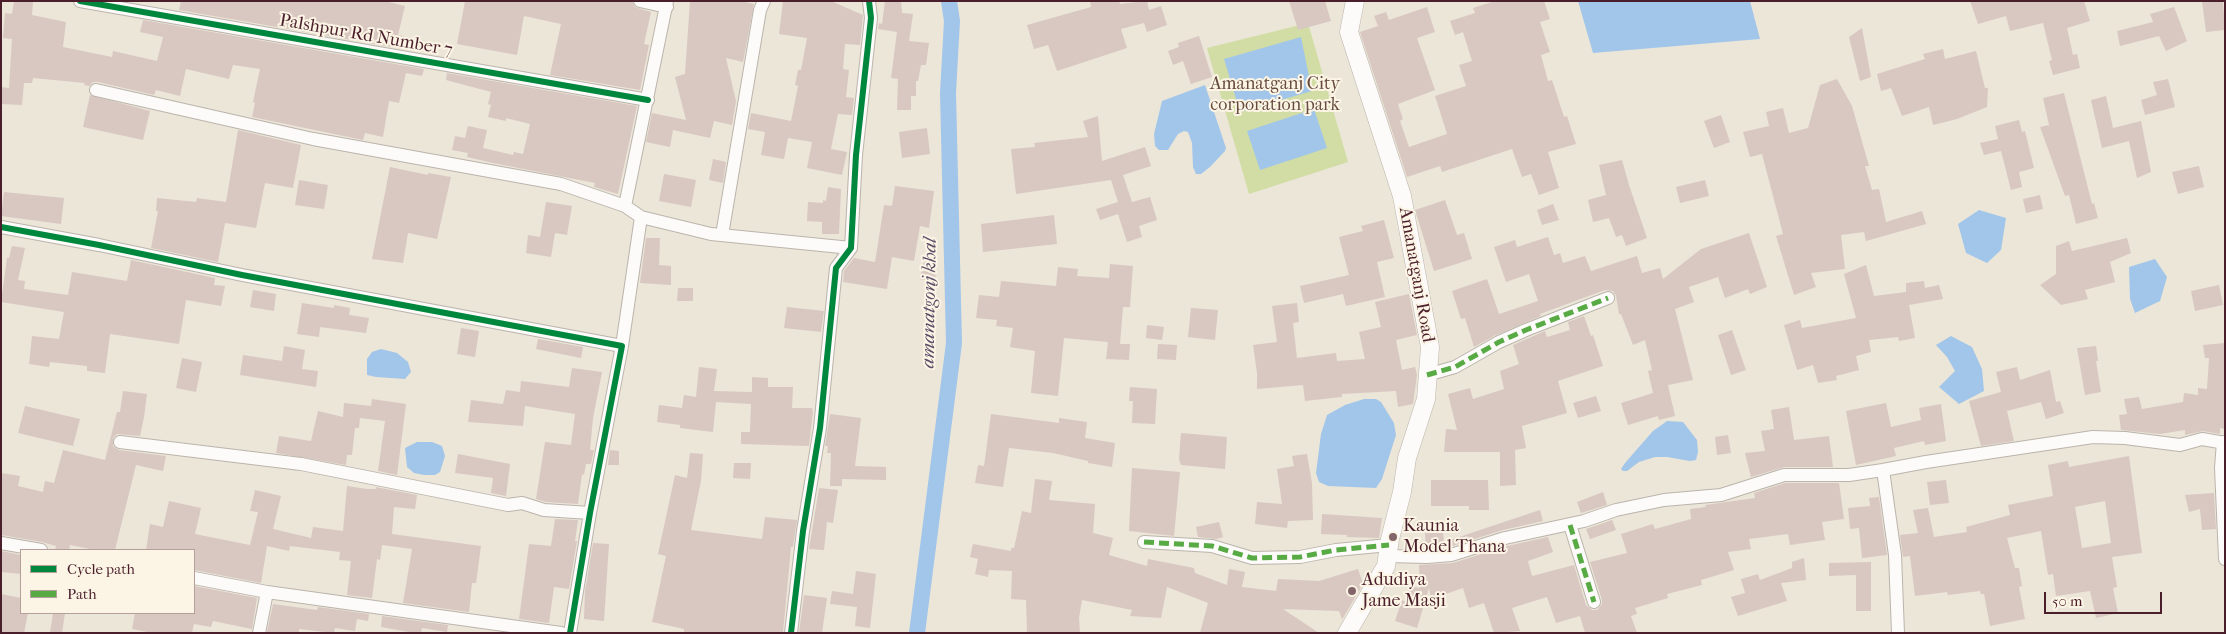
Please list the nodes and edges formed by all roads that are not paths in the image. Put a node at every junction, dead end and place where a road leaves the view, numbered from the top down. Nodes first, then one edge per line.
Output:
1 (80, 1) edge
2 (640, 1) edge
3 (764, 1) edge
4 (869, 1) edge
5 (1354, 1) edge
6 (667, 4) edge
7 (96, 90) dead end
8 (648, 100) junction
9 (625, 206) junction
10 (641, 217) junction
11 (1, 227) edge
12 (722, 235) junction
13 (851, 248) junction
14 (1608, 298) dead end
15 (622, 346) junction
16 (1427, 376) junction
17 (120, 442) dead end
18 (2224, 443) edge
19 (1883, 470) junction
20 (590, 513) junction
21 (1570, 525) junction
22 (1144, 542) dead end
23 (1, 544) edge
24 (34, 549) edge
25 (1388, 550) junction
26 (2225, 559) edge
27 (195, 578) edge
28 (267, 592) junction
29 (1594, 602) dead end
30 (259, 633) edge
31 (560, 633) edge
32 (570, 633) edge
33 (790, 633) edge
34 (1347, 633) edge
35 (1898, 633) edge

1 - 8 street, Palshpur Rd Number 7
2 - 6 street
3 - 12 street
4 - 13 street
5 - 16 main road, Amanatganj Road
6 - 8 street
7 - 9 street
8 - 9 street
9 - 10 street
10 - 12 street
10 - 15 street
11 - 15 street
12 - 13 street
13 - 33 street
14 - 16 street
15 - 20 street
16 - 25 main road, Amanatganj Road
17 - 20 street
18 - 19 street
18 - 26 street
19 - 21 street
19 - 35 street
20 - 32 street
21 - 25 street
21 - 29 street
22 - 25 street
23 - 24 street
25 - 34 main road, Amanatganj Road
27 - 28 street
28 - 30 street
28 - 31 street

